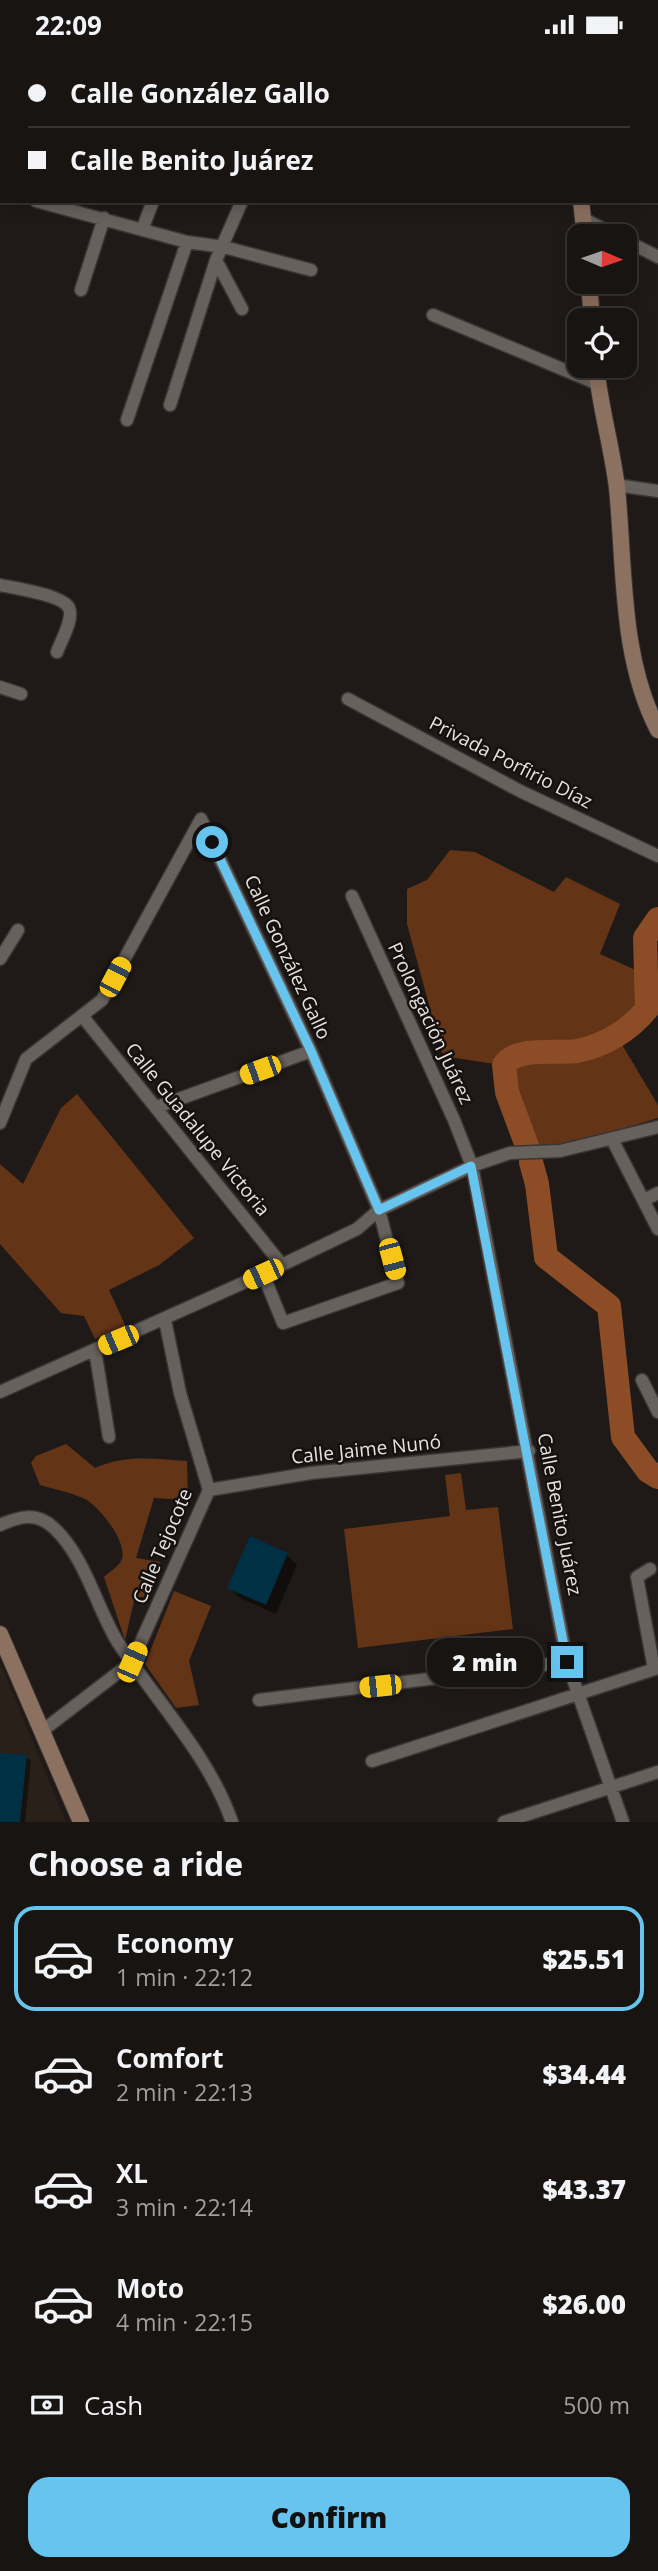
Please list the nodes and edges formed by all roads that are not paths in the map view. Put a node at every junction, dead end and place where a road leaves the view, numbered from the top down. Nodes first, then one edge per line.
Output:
1 (44, 203) edge
2 (152, 203) edge
3 (241, 203) edge
4 (581, 203) edge
5 (104, 218) junction
6 (584, 219) junction
7 (584, 224) edge
8 (594, 224) edge
9 (142, 230) junction
10 (187, 242) junction
11 (637, 246) edge
12 (224, 247) junction
13 (658, 257) edge
14 (216, 260) junction
15 (311, 269) dead end
16 (81, 290) dead end
17 (242, 309) dead end
18 (433, 315) dead end
19 (597, 378) edge
20 (598, 384) junction
21 (170, 405) dead end
22 (127, 420) dead end
23 (616, 485) junction
24 (658, 491) edge
25 (0, 585) edge
26 (57, 652) dead end
27 (0, 687) edge
28 (21, 694) dead end
29 (348, 699) dead end
30 (658, 730) edge
31 (658, 856) edge
32 (352, 897) dead end
33 (18, 930) dead end
34 (0, 959) edge
35 (83, 1017) junction
36 (311, 1051) junction
37 (157, 1107) junction
38 (0, 1123) edge
39 (658, 1127) edge
40 (613, 1141) junction
41 (471, 1166) junction
42 (658, 1192) edge
43 (644, 1200) junction
44 (379, 1210) junction
45 (658, 1229) edge
46 (282, 1265) junction
47 (263, 1274) junction
48 (165, 1320) junction
49 (95, 1350) junction
50 (642, 1380) dead end
51 (0, 1392) edge
52 (658, 1412) edge
53 (109, 1437) dead end
54 (528, 1451) junction
55 (209, 1490) junction
56 (0, 1525) edge
57 (650, 1569) dead end
58 (0, 1634) edge
59 (132, 1662) junction
60 (567, 1662) junction
61 (656, 1669) edge
62 (580, 1695) junction
63 (259, 1700) dead end
64 (41, 1731) junction
65 (372, 1761) dead end
66 (658, 1772) edge
67 (612, 1786) junction
68 (81, 1822) edge
69 (232, 1822) edge
70 (505, 1822) edge
71 (623, 1822) edge

1 - 5 street
2 - 9 street
3 - 12 street
4 - 6 main road
5 - 9 street
5 - 16 street
6 - 7 main road
6 - 8 street
9 - 10 street
10 - 12 street
10 - 22 street
11 - 13 street
12 - 14 street
12 - 15 street
14 - 17 street
14 - 21 street
18 - 20 street
19 - 20 main road
20 - 23 main road
23 - 24 street
23 - 30 main road
25 - 26 street
27 - 28 street
29 - 31 street, Privada Porfirio Díaz
32 - 41 street, Prolongación Juárez
33 - 34 street
35 - 36 street, Calle González Gallo
35 - 37 street, Calle Guadalupe Victoria
35 - 38 street
36 - 37 street
36 - 44 street, Calle González Gallo
37 - 46 street, Calle Guadalupe Victoria
39 - 40 street
40 - 41 street
40 - 43 street
41 - 44 street
41 - 54 street, Calle Benito Juárez
42 - 43 street
43 - 45 street
44 - 46 street
44 - 47 street, Calle González Gallo
46 - 47 street
47 - 48 street
48 - 49 street
48 - 55 street, Calle Tejocote
49 - 51 street
49 - 53 street
50 - 52 street
54 - 55 street, Calle Jaime Nunó
54 - 60 street, Calle Benito Juárez
55 - 59 street, Calle Tejocote
56 - 59 street
57 - 61 street
58 - 64 main road
59 - 64 street
59 - 69 street
60 - 62 street, Calle Benito Juárez
60 - 63 street
61 - 62 street
62 - 65 street
62 - 67 street, Calle Benito Juárez
64 - 68 main road
66 - 67 street
67 - 70 street
67 - 71 street, Calle Benito Juárez

